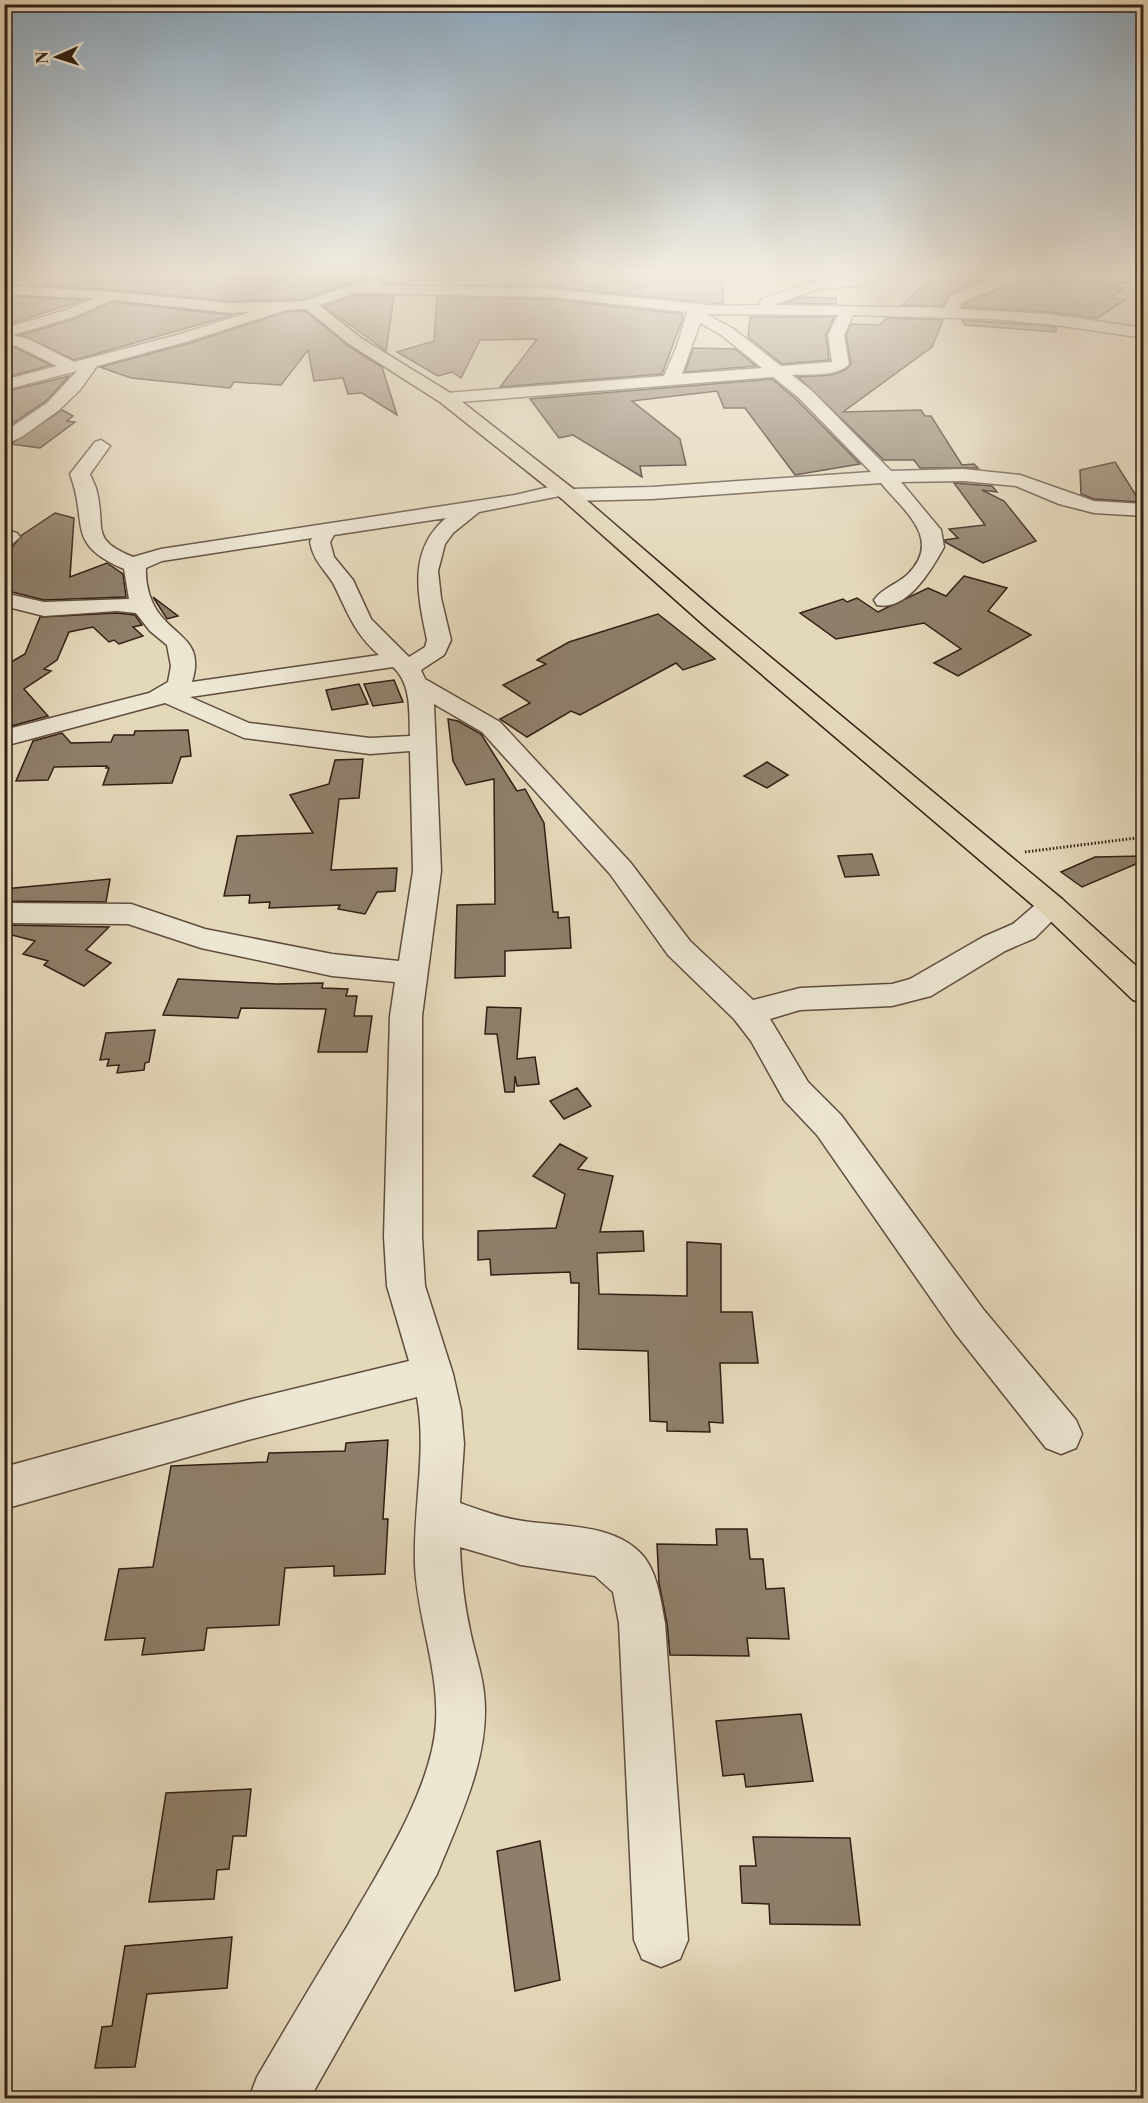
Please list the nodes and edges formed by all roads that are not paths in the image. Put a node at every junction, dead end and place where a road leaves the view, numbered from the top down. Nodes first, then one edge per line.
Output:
1 (49, 373) edge
2 (85, 373) edge
3 (406, 373) edge
4 (674, 373) edge
5 (777, 373) edge
6 (779, 373) edge
7 (669, 381) junction
8 (4, 385) edge
9 (446, 398) junction
10 (4, 440) edge
11 (101, 446) dead end
12 (886, 477) junction
13 (566, 493) junction
14 (472, 508) junction
15 (1143, 510) edge
16 (327, 529) junction
17 (135, 566) junction
18 (4, 599) edge
19 (885, 600) dead end
20 (143, 607) junction
21 (408, 671) junction
22 (169, 693) junction
23 (4, 738) edge
24 (423, 741) junction
25 (1052, 906) junction
26 (4, 913) edge
27 (413, 973) junction
28 (1143, 992) edge
29 (748, 1015) junction
30 (433, 1374) junction
31 (1060, 1434) dead end
32 (4, 1488) edge
33 (437, 1517) junction
34 (661, 1940) dead end
35 (278, 2098) edge

1 - 8 street
2 - 10 street
3 - 9 main road
4 - 7 street
5 - 7 street
6 - 12 street
7 - 9 street
9 - 13 main road
11 - 17 street
12 - 13 street
12 - 15 street
12 - 19 street
13 - 14 street
13 - 25 main road
14 - 16 street
14 - 21 street
16 - 17 street
16 - 21 street
17 - 20 street
18 - 20 street
20 - 22 street
21 - 22 street
21 - 24 street
21 - 29 street
22 - 23 street
22 - 24 street
24 - 27 street
25 - 28 main road
25 - 29 street
26 - 27 street
27 - 30 street
29 - 31 street
30 - 32 street
30 - 33 street
33 - 34 street
33 - 35 street

